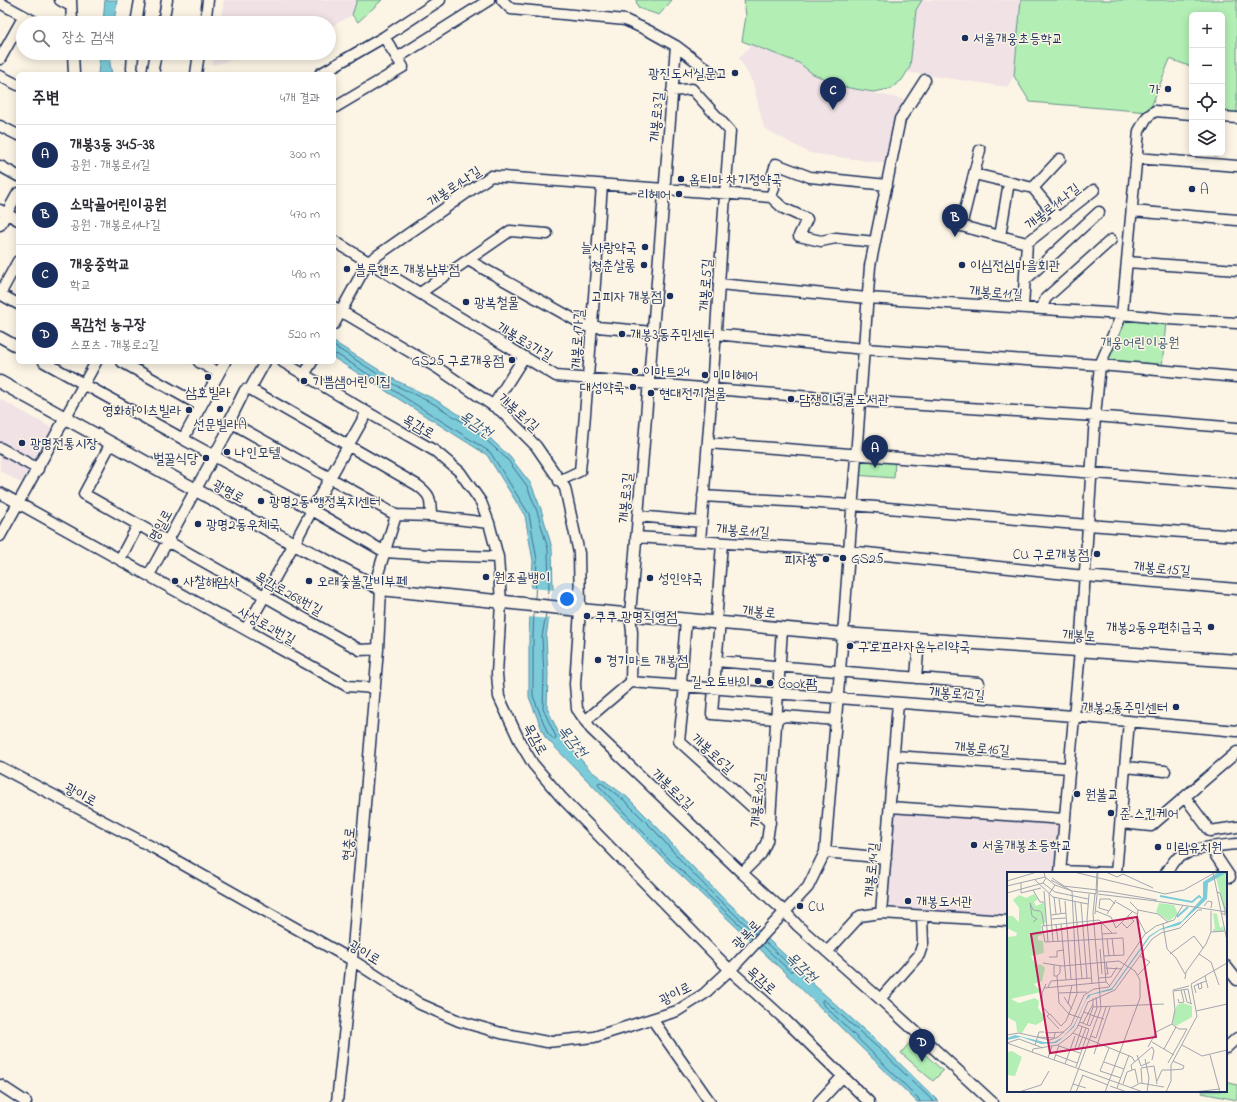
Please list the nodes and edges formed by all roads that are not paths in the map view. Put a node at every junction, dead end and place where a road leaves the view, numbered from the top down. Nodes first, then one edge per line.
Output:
1 (60, 0) edge
2 (140, 0) edge
3 (167, 0) edge
4 (208, 0) edge
5 (440, 0) edge
6 (489, 0) edge
7 (502, 0) edge
8 (526, 0) edge
9 (0, 3) edge
10 (71, 3) edge
11 (515, 9) junction
12 (24, 16) edge
13 (72, 16) edge
14 (137, 16) edge
15 (164, 16) edge
16 (206, 16) edge
17 (16, 30) edge
18 (384, 36) junction
19 (676, 46) junction
20 (397, 58) junction
21 (0, 59) edge
22 (73, 60) edge
23 (133, 60) edge
24 (155, 60) edge
25 (199, 60) edge
26 (74, 72) edge
27 (133, 72) edge
28 (154, 72) edge
29 (196, 72) edge
30 (323, 72) edge
31 (712, 73) dead end
32 (0, 76) edge
33 (925, 80) dead end
34 (16, 84) edge
35 (672, 91) junction
36 (336, 107) edge
37 (1189, 114) edge
38 (1225, 117) edge
39 (1237, 118) edge
40 (0, 126) edge
41 (16, 134) edge
42 (980, 150) dead end
43 (1060, 158) dead end
44 (1136, 158) junction
45 (0, 166) edge
46 (1237, 166) edge
47 (974, 174) junction
48 (16, 175) edge
49 (1010, 182) junction
50 (602, 185) junction
51 (886, 185) junction
52 (1034, 188) junction
53 (664, 190) junction
54 (1094, 190) dead end
55 (725, 195) junction
56 (16, 196) edge
57 (771, 197) junction
58 (1132, 211) junction
59 (3, 212) edge
60 (1100, 212) dead end
61 (1058, 218) junction
62 (16, 219) edge
63 (1237, 220) edge
64 (0, 225) edge
65 (547, 234) dead end
66 (1000, 236) junction
67 (1111, 240) dead end
68 (336, 242) edge
69 (875, 242) junction
70 (1027, 243) junction
71 (468, 260) junction
72 (368, 262) junction
73 (1127, 262) junction
74 (16, 266) edge
75 (1237, 270) edge
76 (1025, 280) junction
77 (719, 284) junction
78 (420, 293) junction
79 (0, 294) edge
80 (867, 298) junction
81 (16, 303) edge
82 (1023, 307) junction
83 (1040, 309) junction
84 (1122, 314) junction
85 (337, 315) edge
86 (1237, 323) edge
87 (591, 327) junction
88 (653, 332) junction
89 (716, 334) junction
90 (0, 337) edge
91 (16, 346) edge
92 (864, 349) junction
93 (524, 357) junction
94 (47, 364) edge
95 (95, 364) edge
96 (126, 364) edge
97 (203, 364) edge
98 (224, 364) edge
99 (264, 364) edge
100 (290, 364) edge
101 (1100, 365) junction
102 (308, 369) edge
103 (219, 373) junction
104 (1237, 377) edge
105 (589, 379) junction
106 (0, 382) edge
107 (649, 384) junction
108 (84, 385) junction
109 (250, 389) junction
110 (712, 389) junction
111 (860, 401) junction
112 (201, 406) junction
113 (493, 406) junction
114 (367, 412) junction
115 (1095, 416) junction
116 (66, 418) junction
117 (232, 423) junction
118 (1237, 428) edge
119 (183, 439) junction
120 (111, 443) junction
121 (708, 443) junction
122 (348, 445) junction
123 (0, 448) edge
124 (856, 455) junction
125 (214, 456) junction
126 (38, 469) junction
127 (1092, 472) junction
128 (330, 477) junction
129 (559, 480) junction
130 (1237, 484) edge
131 (195, 489) junction
132 (0, 493) edge
133 (703, 496) junction
134 (18, 503) junction
135 (852, 505) junction
136 (312, 510) junction
137 (396, 515) junction
138 (431, 516) junction
139 (638, 516) junction
140 (701, 522) junction
141 (489, 523) junction
142 (138, 525) junction
143 (1088, 525) junction
144 (0, 536) edge
145 (1237, 536) edge
146 (636, 537) junction
147 (167, 541) junction
148 (700, 541) junction
149 (722, 543) junction
150 (294, 544) junction
151 (848, 551) junction
152 (385, 552) junction
153 (498, 557) junction
154 (120, 559) junction
155 (149, 575) junction
156 (1085, 576) junction
157 (381, 589) junction
158 (1237, 589) edge
159 (265, 596) junction
160 (505, 603) junction
161 (578, 610) junction
162 (630, 615) junction
163 (686, 620) junction
164 (718, 623) junction
165 (782, 628) junction
166 (246, 629) junction
167 (843, 634) junction
168 (919, 639) junction
169 (378, 649) junction
170 (1080, 650) junction
171 (716, 661) junction
172 (1237, 661) edge
173 (780, 666) junction
174 (840, 672) junction
175 (916, 678) junction
176 (631, 682) junction
177 (979, 683) dead end
178 (685, 686) junction
179 (375, 688) junction
180 (714, 688) junction
181 (778, 694) junction
182 (838, 698) junction
183 (898, 703) junction
184 (1074, 716) junction
185 (777, 719) junction
186 (836, 720) junction
187 (585, 721) junction
188 (1129, 721) junction
189 (1237, 730) edge
190 (1237, 752) edge
191 (894, 756) junction
192 (0, 767) edge
193 (1126, 767) junction
194 (1069, 768) junction
195 (1165, 771) dead end
196 (1185, 797) junction
197 (890, 807) junction
198 (1064, 819) junction
199 (1121, 823) junction
200 (770, 824) junction
201 (1237, 828) edge
202 (1237, 844) edge
203 (1210, 847) junction
204 (825, 852) junction
205 (886, 858) junction
206 (1060, 872) edge
207 (1116, 872) edge
208 (1167, 872) edge
209 (1227, 872) edge
210 (1227, 872) edge
211 (742, 874) junction
212 (1230, 877) dead end
213 (881, 913) junction
214 (784, 914) junction
215 (922, 916) junction
216 (1007, 921) edge
217 (827, 952) junction
218 (352, 960) junction
219 (733, 967) junction
220 (1227, 967) edge
221 (1237, 980) edge
222 (880, 999) junction
223 (652, 1019) junction
224 (1237, 1038) edge
225 (1227, 1047) edge
226 (842, 1076) junction
227 (0, 1085) edge
228 (26, 1102) edge
229 (337, 1102) edge
230 (710, 1102) edge
231 (819, 1102) edge
232 (869, 1102) edge
233 (992, 1102) edge

1 - 10 street
2 - 14 street
3 - 15 street
4 - 16 street
5 - 18 street
6 - 20 street
7 - 11 street
8 - 11 street
9 - 12 street
10 - 13 street
11 - 19 street
17 - 21 street
18 - 20 street
18 - 30 street
19 - 31 street
19 - 35 street, 개봉로3길
20 - 36 street
22 - 26 street
23 - 27 street
24 - 28 street
25 - 29 street
32 - 34 street
33 - 51 street
35 - 53 street, 개봉로3길
35 - 55 street, 개봉로5길
37 - 44 street
38 - 39 street
40 - 41 street
42 - 47 street, 개봉로11나길
43 - 52 street, 개봉로11나길
44 - 46 street
44 - 58 street
45 - 48 street
47 - 49 street, 개봉로11나길
47 - 66 street, 개봉로11나길
49 - 52 street, 개봉로11나길
49 - 66 street, 개봉로11나길
50 - 53 street, 개봉로1나길
50 - 72 street, 개봉로1나길
50 - 87 street, 개봉로1가길
51 - 57 street
51 - 69 street
52 - 61 street
53 - 55 street
53 - 88 street, 개봉로3길
54 - 61 street, 개봉로11나길
55 - 57 street
55 - 77 street, 개봉로5길
56 - 59 street
57 - 69 street
58 - 63 street
58 - 73 street
59 - 62 street
59 - 64 street
60 - 76 street
61 - 70 street, 개봉로11나길
65 - 71 street
66 - 70 street, 개봉로11나길
67 - 83 street
68 - 72 street, 개봉로3가길
69 - 80 street
70 - 76 street, 개봉로11나길
71 - 78 street
71 - 87 street
72 - 78 street, 개봉로3가길
72 - 85 street, 개봉로1나길
73 - 75 street
73 - 84 street
74 - 79 street
76 - 82 street, 개봉로11나길
77 - 80 street, 개봉로11길
77 - 89 street, 개봉로5길
78 - 93 street, 개봉로3가길
79 - 81 street
80 - 82 street, 개봉로11길
80 - 92 street
82 - 83 street, 개봉로11길
83 - 84 street, 개봉로11길
84 - 86 street
84 - 101 street
85 - 113 street, 개봉로1길
87 - 88 street
87 - 105 street, 개봉로1가길
88 - 107 street, 개봉로3길
89 - 92 street
89 - 110 street, 개봉로5길
90 - 91 street
92 - 101 street
92 - 111 street
93 - 105 street, 개봉로3가길
93 - 113 street
94 - 108 street
95 - 108 street
96 - 112 street
97 - 103 street
98 - 103 street
99 - 109 street
100 - 102 street, 목감로
101 - 104 street
101 - 115 street
102 - 114 street, 목감로
103 - 112 street
105 - 107 street, 개봉로3가길
105 - 129 street, 개봉로1가길
106 - 116 main road, 광명로
107 - 110 street
107 - 139 street, 개봉로3길
108 - 116 street
108 - 119 street
109 - 117 street, 명일로
109 - 122 street
110 - 111 street
110 - 121 street, 개봉로5길
111 - 115 street
111 - 124 street
112 - 119 street
113 - 129 street, 개봉로1길
114 - 122 street
114 - 141 street, 목감로
115 - 118 street
115 - 127 street
116 - 120 main road, 광명로
116 - 126 street
117 - 125 street, 명일로
117 - 128 street
119 - 125 street
120 - 131 main road, 광명로
120 - 142 street, 목감로268번길
121 - 124 street
121 - 133 street, 개봉로5길
122 - 128 street
122 - 138 street
123 - 126 street
124 - 127 street
124 - 135 street
125 - 131 street, 명일로
125 - 136 street
126 - 134 street
127 - 130 street
127 - 143 street
128 - 136 street
128 - 137 street
129 - 161 street, 개봉로1길
131 - 147 street, 명일로
131 - 150 main road, 광명로
132 - 134 street, 사성로2번길
133 - 135 street
133 - 140 street, 개봉로5길
134 - 144 street
134 - 154 street, 사성로2번길
135 - 143 street
135 - 151 street
136 - 150 street
136 - 152 street
137 - 138 street
137 - 152 street, 현충로
138 - 141 street
139 - 140 street
139 - 146 street, 개봉로3길
140 - 148 street, 개봉로5길
141 - 153 street, 목감로
142 - 147 street, 목감로268번길
142 - 154 street
143 - 145 street
143 - 156 street
146 - 148 street, 개봉로11길
146 - 162 street, 개봉로3길
147 - 155 street, 명일로
147 - 159 street, 목감로268번길
148 - 149 street, 개봉로11길
149 - 151 street, 개봉로11길
149 - 164 street
150 - 157 main road, 광명로
150 - 159 street
151 - 156 street, 개봉로11길
151 - 167 street
152 - 153 street
152 - 157 street, 현충로
153 - 160 street, 목감로
154 - 155 street, 사성로2번길
155 - 166 street, 사성로2번길
156 - 158 street, 개봉로15길
156 - 170 street
157 - 160 main road, 광명로
157 - 169 street, 현충로
159 - 166 street
159 - 169 street, 목감로268번길
160 - 161 main road, 개봉로
160 - 219 street, 목감로
161 - 162 main road, 개봉로
161 - 187 street, 개봉로2길
162 - 163 main road, 개봉로
162 - 176 street
163 - 164 main road, 개봉로
163 - 178 street, 개봉로6길
164 - 165 main road, 개봉로
164 - 171 street
165 - 167 main road, 개봉로
165 - 173 street, 개봉로10길
166 - 179 street, 사성로2번길
167 - 168 main road, 개봉로
167 - 174 street
168 - 170 main road, 개봉로
168 - 175 street
169 - 179 street, 현충로
170 - 172 main road, 개봉로
170 - 184 street
171 - 173 street
171 - 180 street
173 - 174 street, 개봉로12길
173 - 181 street, 개봉로10길
174 - 175 street, 개봉로12길
174 - 182 street
175 - 177 street, 개봉로12길
176 - 178 street
176 - 187 street
178 - 180 street
178 - 200 street, 개봉로6길
179 - 218 street, 현충로
180 - 181 street
180 - 185 street
181 - 182 street
181 - 185 street, 개봉로10길
182 - 183 street, 개봉로12길
182 - 186 street
183 - 184 street, 개봉로12길
183 - 191 street, 개봉로14길
184 - 188 street, 개봉로12길
184 - 194 street
185 - 186 street
185 - 200 street, 개봉로10길
186 - 204 street
187 - 211 street, 개봉로2길
188 - 189 street, 개봉로12길
188 - 193 street
190 - 196 street
191 - 194 street, 개봉로16길
191 - 197 street, 개봉로14길
192 - 218 street, 광이로
193 - 195 street
193 - 199 street
194 - 198 street
196 - 199 street
196 - 201 street
197 - 198 street
197 - 205 street, 개봉로14길
198 - 206 street
199 - 207 street
200 - 211 street, 개봉로10길
202 - 203 street
203 - 208 street
203 - 209 street
204 - 205 street
204 - 214 street
205 - 213 street, 개봉로14길
210 - 212 street
211 - 214 street, 개봉로2길
213 - 215 street, 개봉로14길
213 - 217 street
214 - 217 street, 개봉로2길
214 - 219 street, 광복로
215 - 216 street, 개봉로14길
215 - 222 street
217 - 222 street, 개봉로2길
218 - 223 street, 광이로
218 - 229 street, 현충로
219 - 223 street, 광이로
219 - 226 street, 목감로
220 - 221 street
222 - 233 street, 개봉로2길
223 - 230 street
224 - 225 street
226 - 231 street
226 - 232 street, 목감로
227 - 228 street

